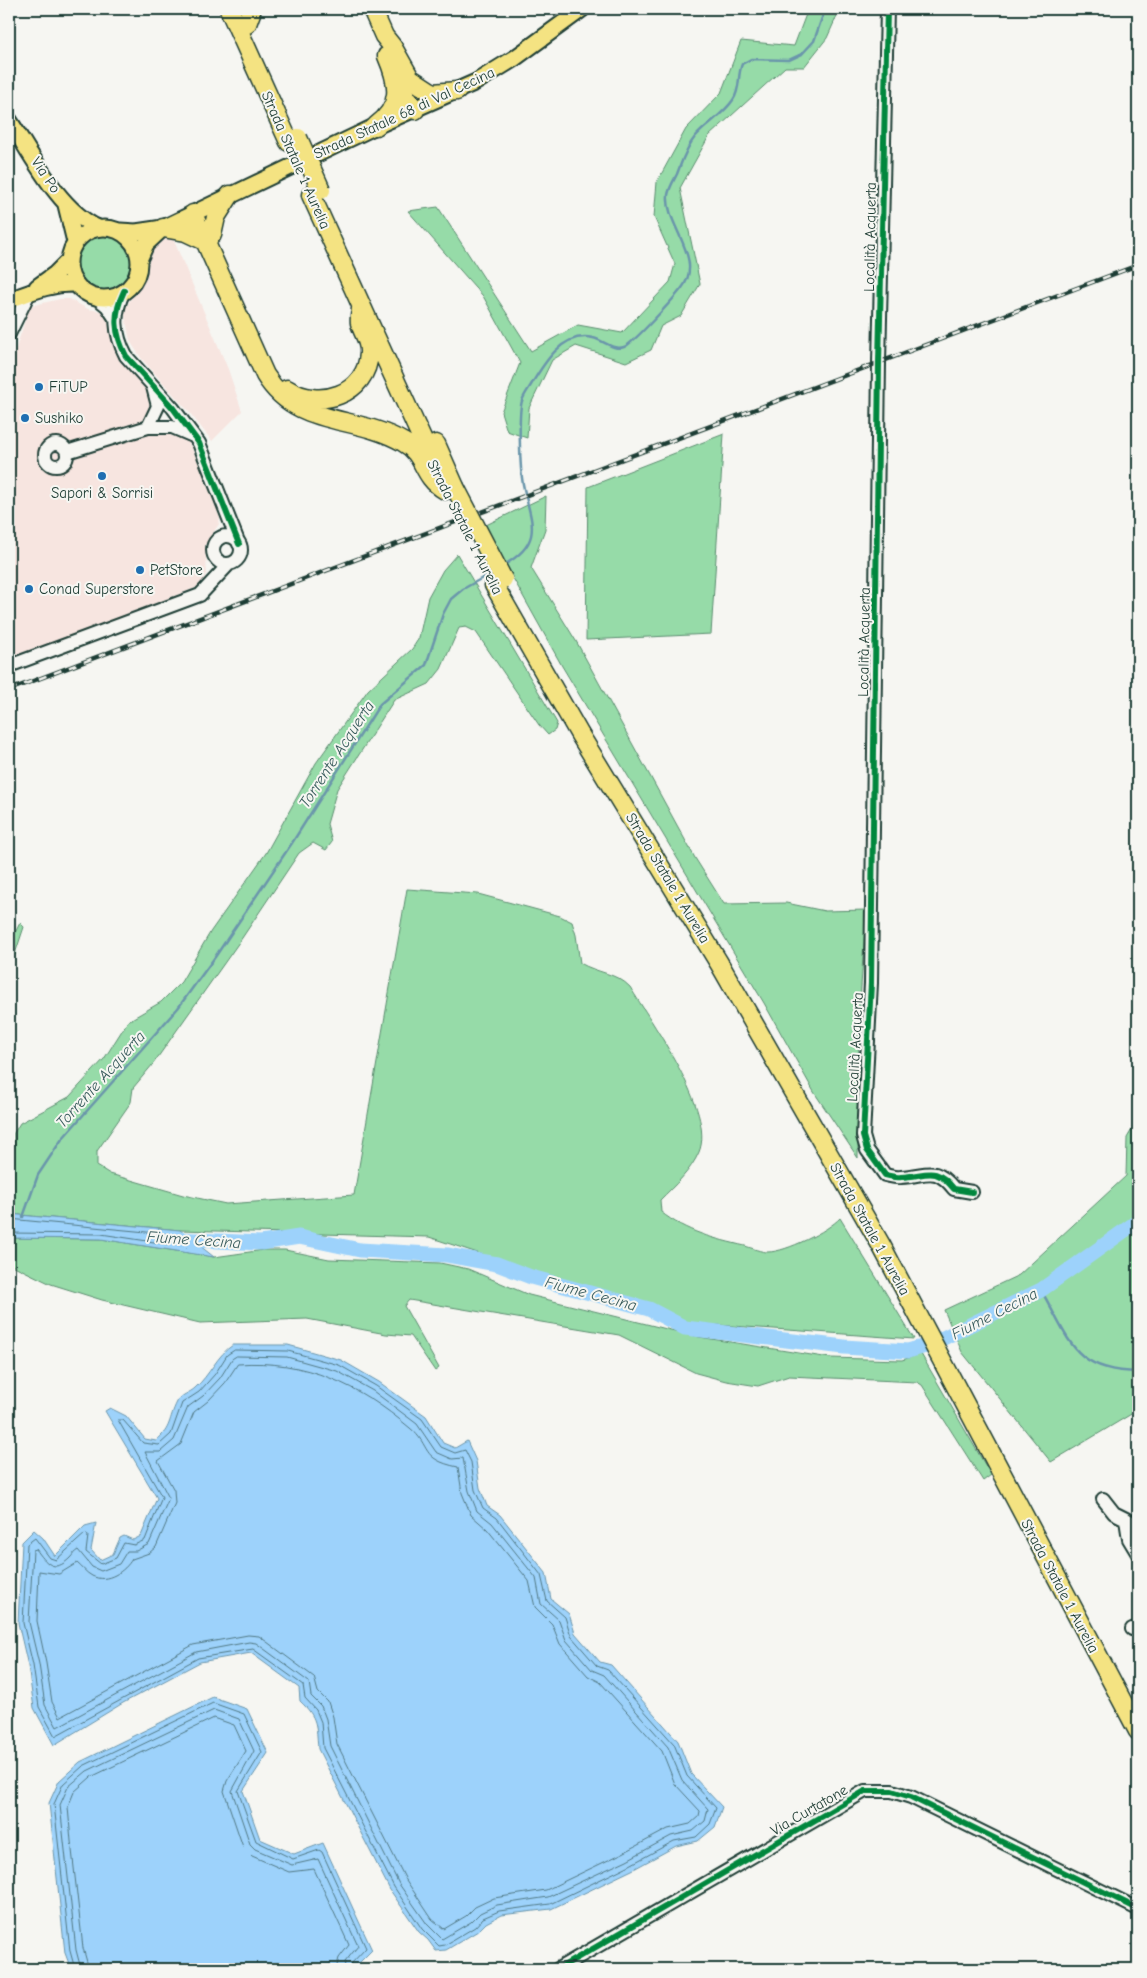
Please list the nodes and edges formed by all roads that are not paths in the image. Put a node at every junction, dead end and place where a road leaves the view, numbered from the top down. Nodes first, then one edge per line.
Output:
1 (229, 9) edge
2 (372, 9) edge
3 (582, 9) edge
4 (887, 9) edge
5 (246, 14) edge
6 (403, 80) junction
7 (457, 91) junction
8 (415, 110) junction
9 (9, 120) edge
10 (376, 126) junction
11 (293, 140) junction
12 (316, 193) junction
13 (230, 195) junction
14 (66, 205) junction
15 (196, 212) junction
16 (98, 228) junction
17 (163, 228) junction
18 (120, 231) junction
19 (208, 238) junction
20 (75, 242) junction
21 (139, 260) junction
22 (68, 261) junction
23 (76, 284) junction
24 (30, 291) junction
25 (124, 292) junction
26 (96, 297) junction
27 (9, 300) edge
28 (362, 308) junction
29 (17, 314) junction
30 (115, 318) junction
31 (9, 328) edge
32 (9, 333) edge
33 (152, 384) junction
34 (148, 426) junction
35 (195, 437) junction
36 (67, 452) dead end
37 (449, 490) junction
38 (222, 500) junction
39 (217, 540) junction
40 (239, 544) junction
41 (213, 553) junction
42 (229, 564) junction
43 (209, 585) junction
44 (9, 666) edge
45 (972, 1192) dead end
46 (969, 1398) junction
47 (1103, 1499) dead end
48 (1132, 1522) edge
49 (1138, 1554) edge
50 (1138, 1708) edge
51 (1138, 1731) edge
52 (1138, 1909) edge
53 (558, 1969) edge

1 - 11 highway, Strada Statale 1 Aurelia
2 - 6 highway
3 - 7 main road, Strada Statale 68 di Val Cecina
4 - 45 street, Località Acquerta
5 - 11 highway, Strada Statale 1 Aurelia
6 - 7 highway
6 - 8 highway
6 - 10 highway
7 - 8 main road, Strada Statale 68 di Val Cecina
8 - 10 main road, Strada Statale 68 di Val Cecina
9 - 14 main road, Via Po
10 - 13 main road, Strada Statale 68 di Val Cecina
11 - 12 highway, Strada Statale 1 Aurelia, bridge
12 - 28 highway, Strada Statale 1 Aurelia
12 - 37 highway, Strada Statale 1 Aurelia
13 - 15 main road, Strada Statale 68 di Val Cecina
13 - 19 highway
14 - 16 main road, Via Po
14 - 20 main road, Via Po
15 - 17 main road, Strada Statale 68 di Val Cecina
15 - 19 highway
16 - 18 main road, Strada Statale 68 di Val Cecina
16 - 20 main road
17 - 18 main road, Strada Statale 68 di Val Cecina
17 - 19 highway
17 - 21 main road, Strada Statale 68 di Val Cecina
18 - 21 main road
19 - 28 highway
19 - 37 highway
20 - 22 main road
21 - 25 main road, Strada Statale 68 di Val Cecina
22 - 23 main road
22 - 24 main road
23 - 24 main road
23 - 26 main road
24 - 27 main road
24 - 29 street
25 - 26 main road
25 - 30 street
26 - 30 street
27 - 29 street
28 - 37 highway, Strada Statale 1 Aurelia
29 - 32 street
30 - 33 street
31 - 32 street
33 - 34 street
33 - 35 street
34 - 35 street
34 - 36 street
35 - 38 street
37 - 46 highway, Strada Statale 1 Aurelia, bridge
38 - 39 street
38 - 40 street
39 - 40 street
39 - 41 street
40 - 42 street
41 - 42 street
41 - 43 street
42 - 43 street
43 - 44 street
46 - 50 highway, Strada Statale 1 Aurelia
46 - 51 highway, Strada Statale 1 Aurelia
47 - 48 street
48 - 49 street
52 - 53 street, Via Curtatone

